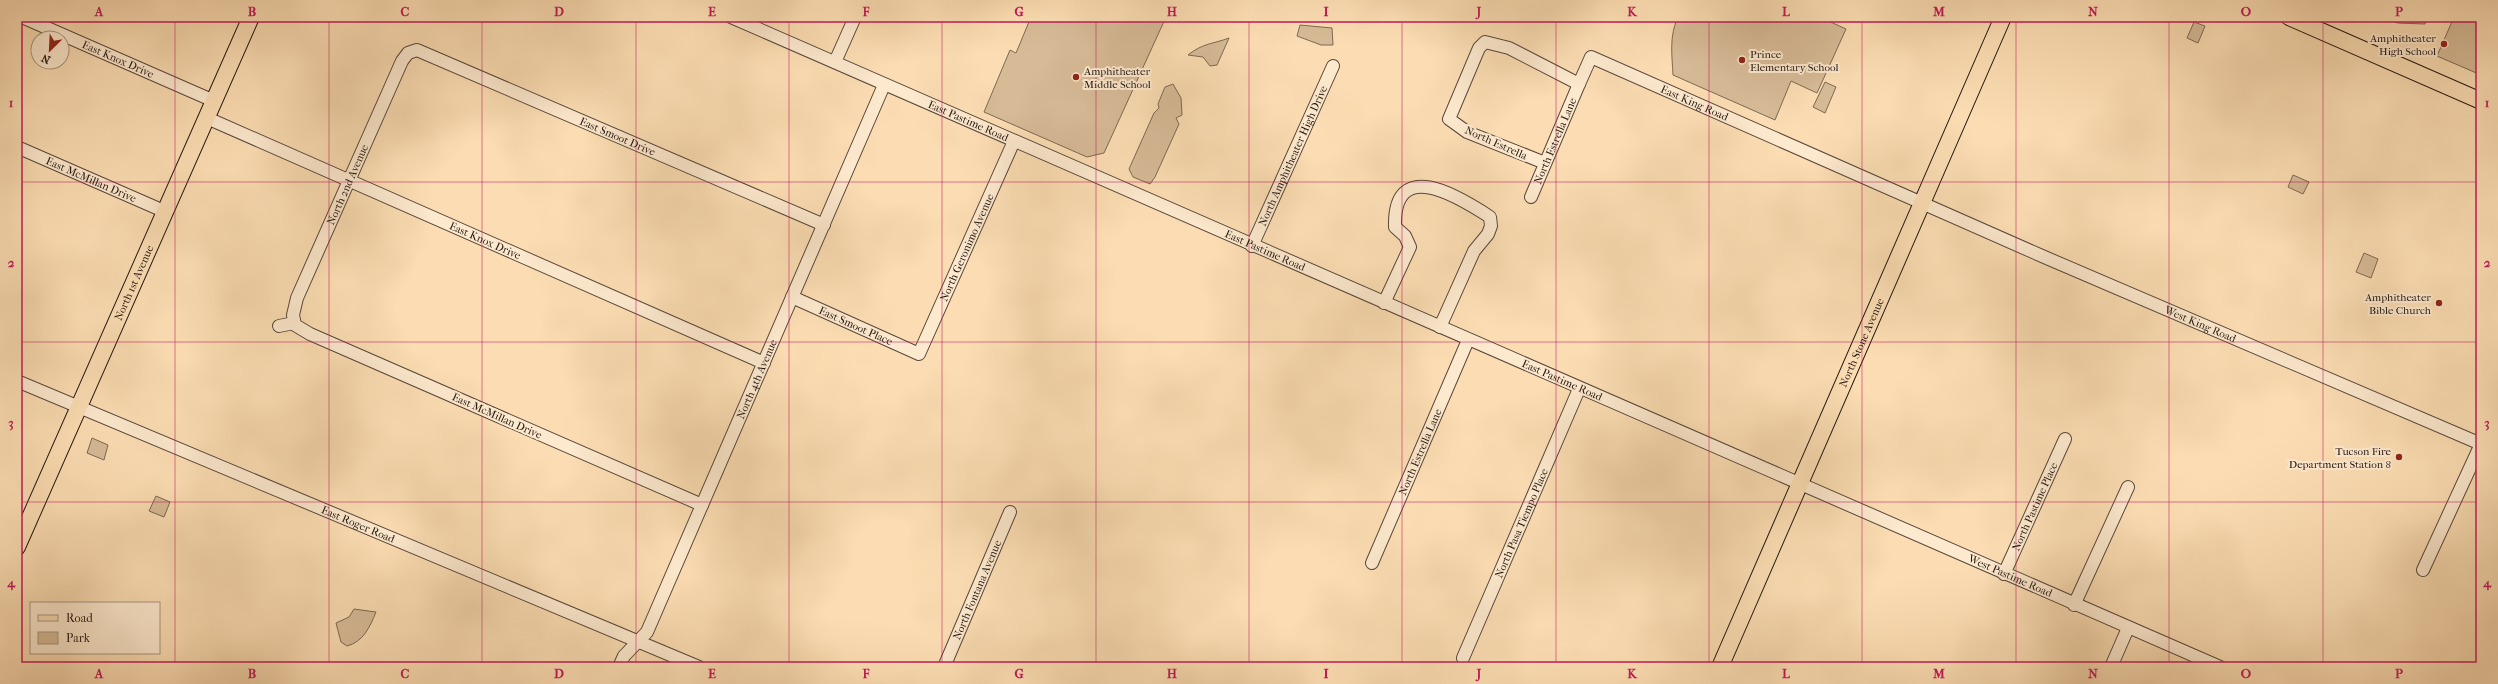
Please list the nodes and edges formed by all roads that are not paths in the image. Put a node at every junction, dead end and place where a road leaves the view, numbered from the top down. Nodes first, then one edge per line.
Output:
1 (22, 17) edge
2 (250, 17) edge
3 (731, 17) edge
4 (855, 17) edge
5 (2003, 17) edge
6 (2289, 17) edge
7 (410, 49) joint
8 (835, 62) junction
9 (1334, 66) dead end
10 (1579, 84) junction
11 (884, 85) junction
12 (214, 101) junction
13 (2481, 101) edge
14 (207, 118) junction
15 (1014, 141) junction
16 (17, 147) edge
17 (1545, 163) junction
18 (348, 181) junction
19 (1531, 197) dead end
20 (1922, 201) junction
21 (166, 212) junction
22 (824, 225) junction
23 (1252, 246) junction
24 (792, 297) junction
25 (1384, 303) junction
26 (294, 323) junction
27 (279, 326) dead end
28 (1440, 327) junction
29 (1468, 340) junction
30 (919, 354) joint
31 (764, 363) junction
32 (17, 382) edge
33 (1579, 388) junction
34 (79, 408) junction
35 (2065, 439) dead end
36 (2481, 444) edge
37 (1800, 485) junction
38 (2128, 487) dead end
39 (702, 505) junction
40 (1010, 512) dead end
41 (17, 547) edge
42 (1372, 563) dead end
43 (2423, 570) dead end
44 (2004, 574) junction
45 (2074, 604) junction
46 (2128, 628) junction
47 (637, 641) junction
48 (1463, 658) dead end
49 (619, 667) edge
50 (699, 667) edge
51 (944, 667) edge
52 (1720, 667) edge
53 (2111, 667) edge
54 (2220, 667) edge

1 - 12 street, East Knox Drive
2 - 12 main road, North 1st Avenue
3 - 8 street, East Pastime Road
4 - 8 street
5 - 20 main road, North Stone Avenue
6 - 13 main road
7 - 18 street, North 2nd Avenue
7 - 22 street, East Smoot Drive
8 - 11 street, East Pastime Road
9 - 23 street, North Amphitheater High Drive
10 - 17 street, North Estrella Lane
10 - 17 street, North Estrella
10 - 20 street, East King Road
11 - 15 street, East Pastime Road
11 - 22 street, North 4th Avenue
12 - 14 main road, North 1st Avenue
14 - 18 street, East Knox Drive
14 - 21 main road, North 1st Avenue
15 - 23 street, East Pastime Road
15 - 30 street, North Geronimo Avenue
16 - 21 street, East McMillan Drive
17 - 19 street, North Estrella Lane
18 - 26 street, North 2nd Avenue
18 - 31 street, East Knox Drive
20 - 36 street, West King Road
20 - 37 main road, North Stone Avenue
21 - 34 main road, North 1st Avenue
22 - 24 street, North 4th Avenue
23 - 25 street, East Pastime Road
24 - 30 street, East Smoot Place
24 - 31 street, North 4th Avenue
25 - 28 street, East Pastime Road
25 - 28 street
26 - 27 street
26 - 39 street, East McMillan Drive
28 - 29 street, East Pastime Road
29 - 33 street, East Pastime Road
29 - 42 street, North Estrella Lane
31 - 39 street, North 4th Avenue
32 - 34 street, East Roger Road
33 - 37 street, East Pastime Road
33 - 48 street, North Pasa Tiempo Place
34 - 41 main road, North 1st Avenue
34 - 47 street, East Roger Road
35 - 44 street, North Pastime Place
36 - 43 street, West King Road
37 - 44 street, West Pastime Road
37 - 52 main road, North Stone Avenue
38 - 45 street
39 - 47 street, North 4th Avenue
40 - 51 street, North Fontana Avenue
44 - 45 street, West Pastime Road
45 - 46 street, West Pastime Road
46 - 53 street
46 - 54 street, West Pastime Road
47 - 49 street, North 4th Avenue
47 - 50 street, East Roger Road

